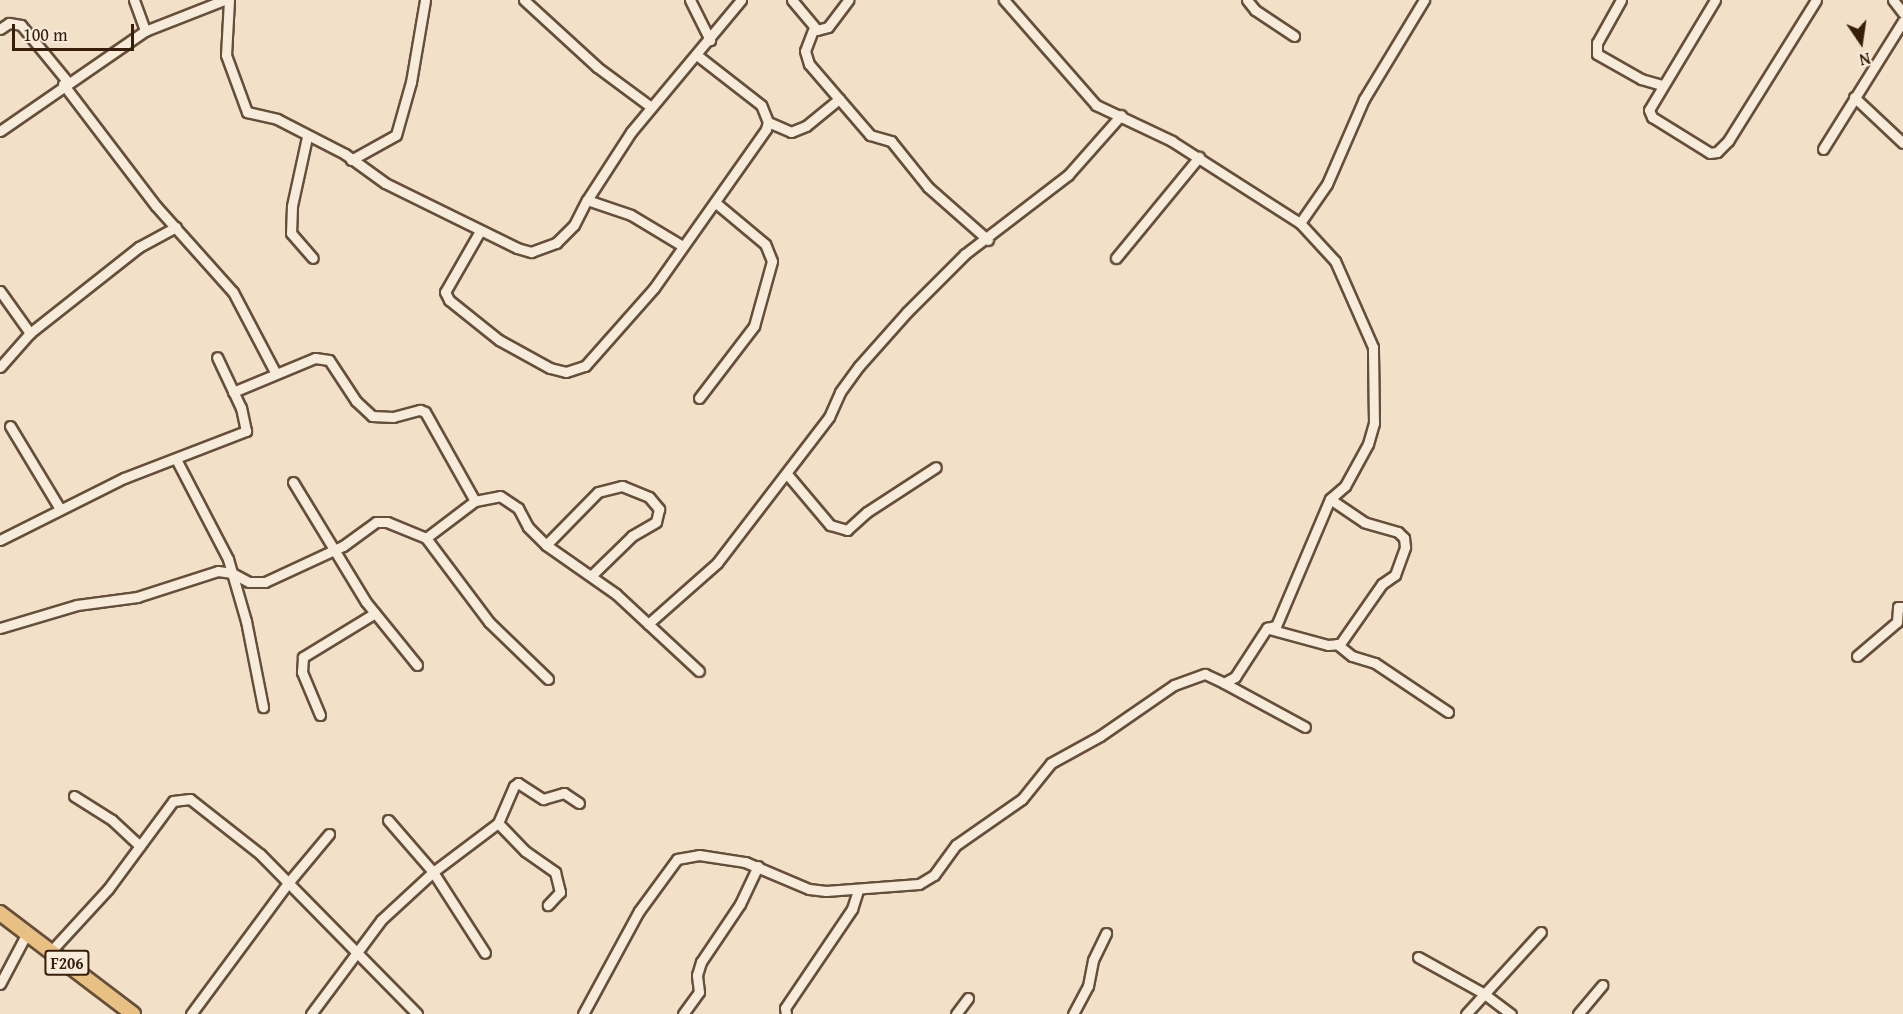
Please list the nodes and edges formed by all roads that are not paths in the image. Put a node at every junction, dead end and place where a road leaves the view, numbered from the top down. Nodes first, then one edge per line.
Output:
1 (134, 0) edge
2 (226, 0) edge
3 (425, 0) edge
4 (524, 0) edge
5 (690, 0) edge
6 (741, 0) edge
7 (792, 0) edge
8 (848, 0) edge
9 (1004, 0) edge
10 (1247, 0) edge
11 (1424, 0) edge
12 (1715, 0) edge
13 (1816, 0) edge
14 (1893, 0) edge
15 (1617, 2) edge
16 (1903, 13) edge
17 (1903, 21) edge
18 (0, 29) edge
19 (813, 30) junction
20 (145, 31) junction
21 (1294, 36) dead end
22 (710, 40) junction
23 (698, 56) junction
24 (65, 83) junction
25 (1662, 85) junction
26 (1854, 97) junction
27 (839, 99) junction
28 (651, 108) junction
29 (1121, 115) junction
30 (768, 122) junction
31 (0, 131) edge
32 (307, 137) junction
33 (1903, 144) edge
34 (1823, 149) dead end
35 (1199, 157) junction
36 (351, 160) junction
37 (587, 200) junction
38 (716, 204) junction
39 (1300, 223) junction
40 (176, 227) junction
41 (480, 231) junction
42 (988, 240) junction
43 (681, 245) junction
44 (313, 258) dead end
45 (1116, 258) dead end
46 (226, 283) junction
47 (218, 290) dead end
48 (0, 291) edge
49 (30, 333) junction
50 (217, 357) dead end
51 (0, 367) edge
52 (275, 372) junction
53 (234, 392) junction
54 (699, 398) dead end
55 (10, 426) dead end
56 (176, 459) junction
57 (936, 467) dead end
58 (787, 474) junction
59 (293, 482) dead end
60 (1330, 499) junction
61 (475, 501) junction
62 (60, 509) junction
63 (426, 538) junction
64 (0, 540) edge
65 (546, 545) junction
66 (336, 549) junction
67 (232, 573) junction
68 (591, 576) junction
69 (1903, 607) edge
70 (375, 613) junction
71 (648, 624) junction
72 (1900, 624) edge
73 (0, 627) edge
74 (1267, 628) junction
75 (1337, 644) junction
76 (1857, 656) dead end
77 (417, 665) dead end
78 (699, 671) dead end
79 (548, 679) dead end
80 (1224, 683) junction
81 (263, 707) dead end
82 (1448, 712) dead end
83 (320, 715) dead end
84 (1305, 727) dead end
85 (74, 796) dead end
86 (579, 803) dead end
87 (388, 820) dead end
88 (498, 823) junction
89 (329, 834) dead end
90 (140, 846) junction
91 (758, 866) junction
92 (433, 872) junction
93 (288, 882) junction
94 (858, 890) junction
95 (548, 905) dead end
96 (0, 913) edge
97 (1541, 932) dead end
98 (27, 933) junction
99 (1106, 933) dead end
100 (356, 949) junction
101 (51, 951) junction
102 (485, 953) dead end
103 (1419, 957) dead end
104 (0, 984) edge
105 (1602, 985) dead end
106 (1483, 993) junction
107 (968, 998) dead end
108 (133, 1014) edge
109 (191, 1014) edge
110 (311, 1014) edge
111 (417, 1014) edge
112 (583, 1014) edge
113 (683, 1014) edge
114 (786, 1014) edge
115 (956, 1014) edge
116 (1073, 1014) edge
117 (1466, 1014) edge
118 (1511, 1014) edge
119 (1578, 1014) edge

1 - 20 street
2 - 20 street
2 - 32 street
3 - 36 street
4 - 28 street
5 - 22 street
6 - 22 street
7 - 19 street
8 - 19 street
9 - 29 street
10 - 21 street
11 - 39 street
12 - 25 street
13 - 25 street
14 - 16 street
15 - 25 street
17 - 26 street
18 - 24 street
19 - 27 street
20 - 24 street
22 - 23 street
23 - 28 street
23 - 30 street
24 - 31 street
24 - 40 street
26 - 33 street
26 - 34 street
27 - 30 street
27 - 42 street
28 - 37 street
29 - 35 street
29 - 42 street
30 - 38 street
32 - 36 street
32 - 44 street
35 - 39 street
35 - 45 street
36 - 41 street
37 - 41 street
37 - 43 street
38 - 43 street
38 - 54 street
39 - 60 street
40 - 46 street
40 - 49 street
41 - 43 street
42 - 58 street
46 - 47 street
46 - 52 street
48 - 49 street
49 - 51 street
50 - 53 street
52 - 53 street
52 - 61 street
53 - 56 street
55 - 62 street
56 - 62 street
56 - 67 street
57 - 58 street
58 - 71 street
59 - 66 street
60 - 74 street
60 - 75 street
61 - 63 street
61 - 65 street
62 - 64 street
63 - 66 street
63 - 79 street
65 - 68 street
65 - 68 street
66 - 67 street
66 - 70 street
67 - 73 street
67 - 81 street
68 - 71 street
69 - 72 street
70 - 77 street
70 - 83 street
71 - 78 street
72 - 76 street
74 - 75 street
74 - 80 street
75 - 82 street
80 - 84 street
80 - 94 street
85 - 90 street
86 - 88 street
87 - 92 street
88 - 92 street
88 - 95 street
89 - 93 street
90 - 93 street
90 - 101 street
91 - 94 street
91 - 112 street
91 - 113 street
92 - 100 street
92 - 102 street
93 - 100 street
93 - 109 street
94 - 114 street
96 - 98 main road, F206
97 - 106 street
98 - 101 main road, F206
98 - 104 street
99 - 116 street
100 - 110 street
100 - 111 street
101 - 108 main road, F206
103 - 106 street
105 - 119 street
106 - 117 street
106 - 118 street
107 - 115 street

